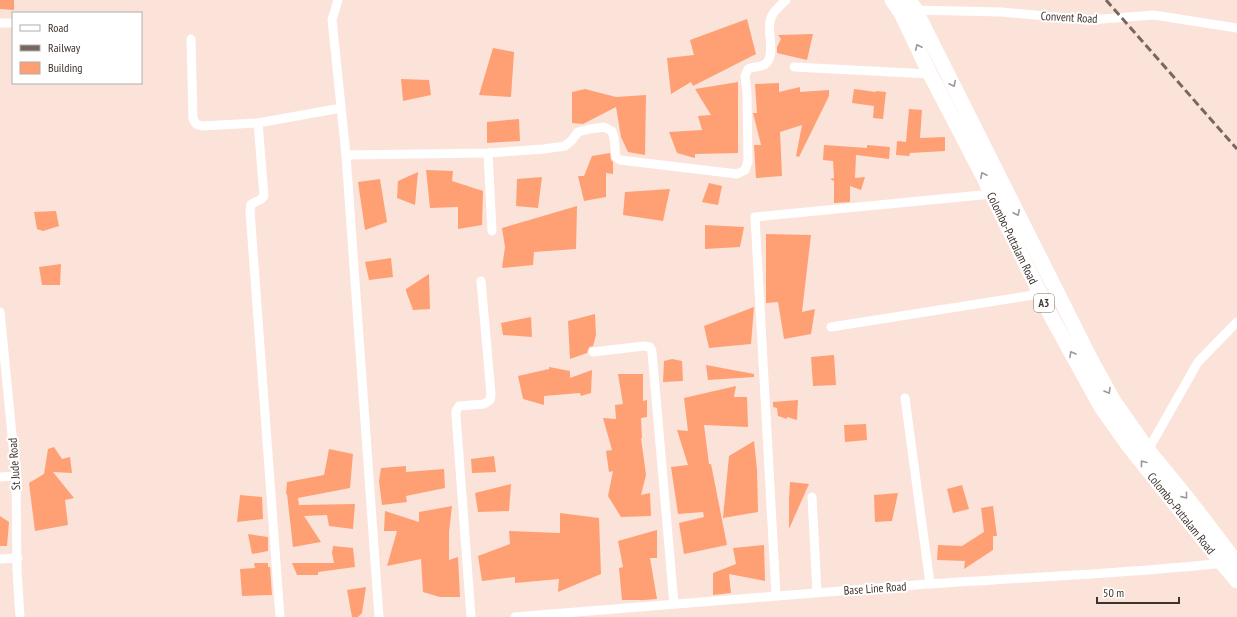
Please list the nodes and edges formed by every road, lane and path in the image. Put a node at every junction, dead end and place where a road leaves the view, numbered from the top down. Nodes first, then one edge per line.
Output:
1 (338, 0) edge
2 (786, 0) edge
3 (892, 0) edge
4 (908, 7) edge
5 (0, 23) edge
6 (12, 23) edge
7 (1237, 28) edge
8 (191, 39) dead end
9 (794, 67) dead end
10 (930, 74) junction
11 (341, 108) junction
12 (258, 123) junction
13 (488, 153) junction
14 (346, 155) junction
15 (992, 194) junction
16 (492, 231) dead end
17 (481, 281) dead end
18 (1040, 294) junction
19 (0, 312) edge
20 (1237, 322) edge
21 (831, 327) dead end
22 (593, 352) dead end
23 (4, 388) edge
24 (905, 398) dead end
25 (1148, 450) junction
26 (16, 476) junction
27 (0, 477) edge
28 (812, 497) dead end
29 (18, 558) junction
30 (0, 559) edge
31 (1231, 563) edge
32 (1237, 581) edge
33 (930, 584) junction
34 (817, 592) junction
35 (776, 596) junction
36 (674, 604) junction
37 (20, 617) edge
38 (280, 617) edge
39 (379, 617) edge
40 (471, 617) edge
41 (516, 617) edge

1 - 11 street
2 - 13 street
3 - 4 highway, Colombo-Puttalam Road / A3
4 - 7 street, Convent Road
10 -> 4 highway, Colombo-Puttalam Road / A3
4 -> 25 highway, Colombo-Puttalam Road / A3
5 - 6 street
8 - 12 street
9 - 10 street
15 -> 10 highway, Colombo-Puttalam Road / A3
11 - 12 street
11 - 14 street
12 - 38 street
13 - 14 street
13 - 16 street
14 - 39 street
15 - 18 highway, Colombo-Puttalam Road / A3
15 - 35 street
17 - 40 street
18 - 21 street
31 -> 18 highway, Colombo-Puttalam Road / A3
19 - 23 street, St Jude Road
20 - 25 street
22 - 36 street
23 - 26 street, St Jude Road
24 - 33 street
25 -> 31 highway, Colombo-Puttalam Road / A3
26 - 27 street
26 - 29 street, St Jude Road
28 - 34 street
29 - 30 street
29 - 37 street, St Jude Road
31 - 32 highway, Colombo-Puttalam Road / A3
31 - 33 street, Base Line Road
33 - 34 street, Base Line Road
34 - 35 street, Base Line Road
35 - 36 street, Base Line Road
36 - 41 street, Base Line Road

